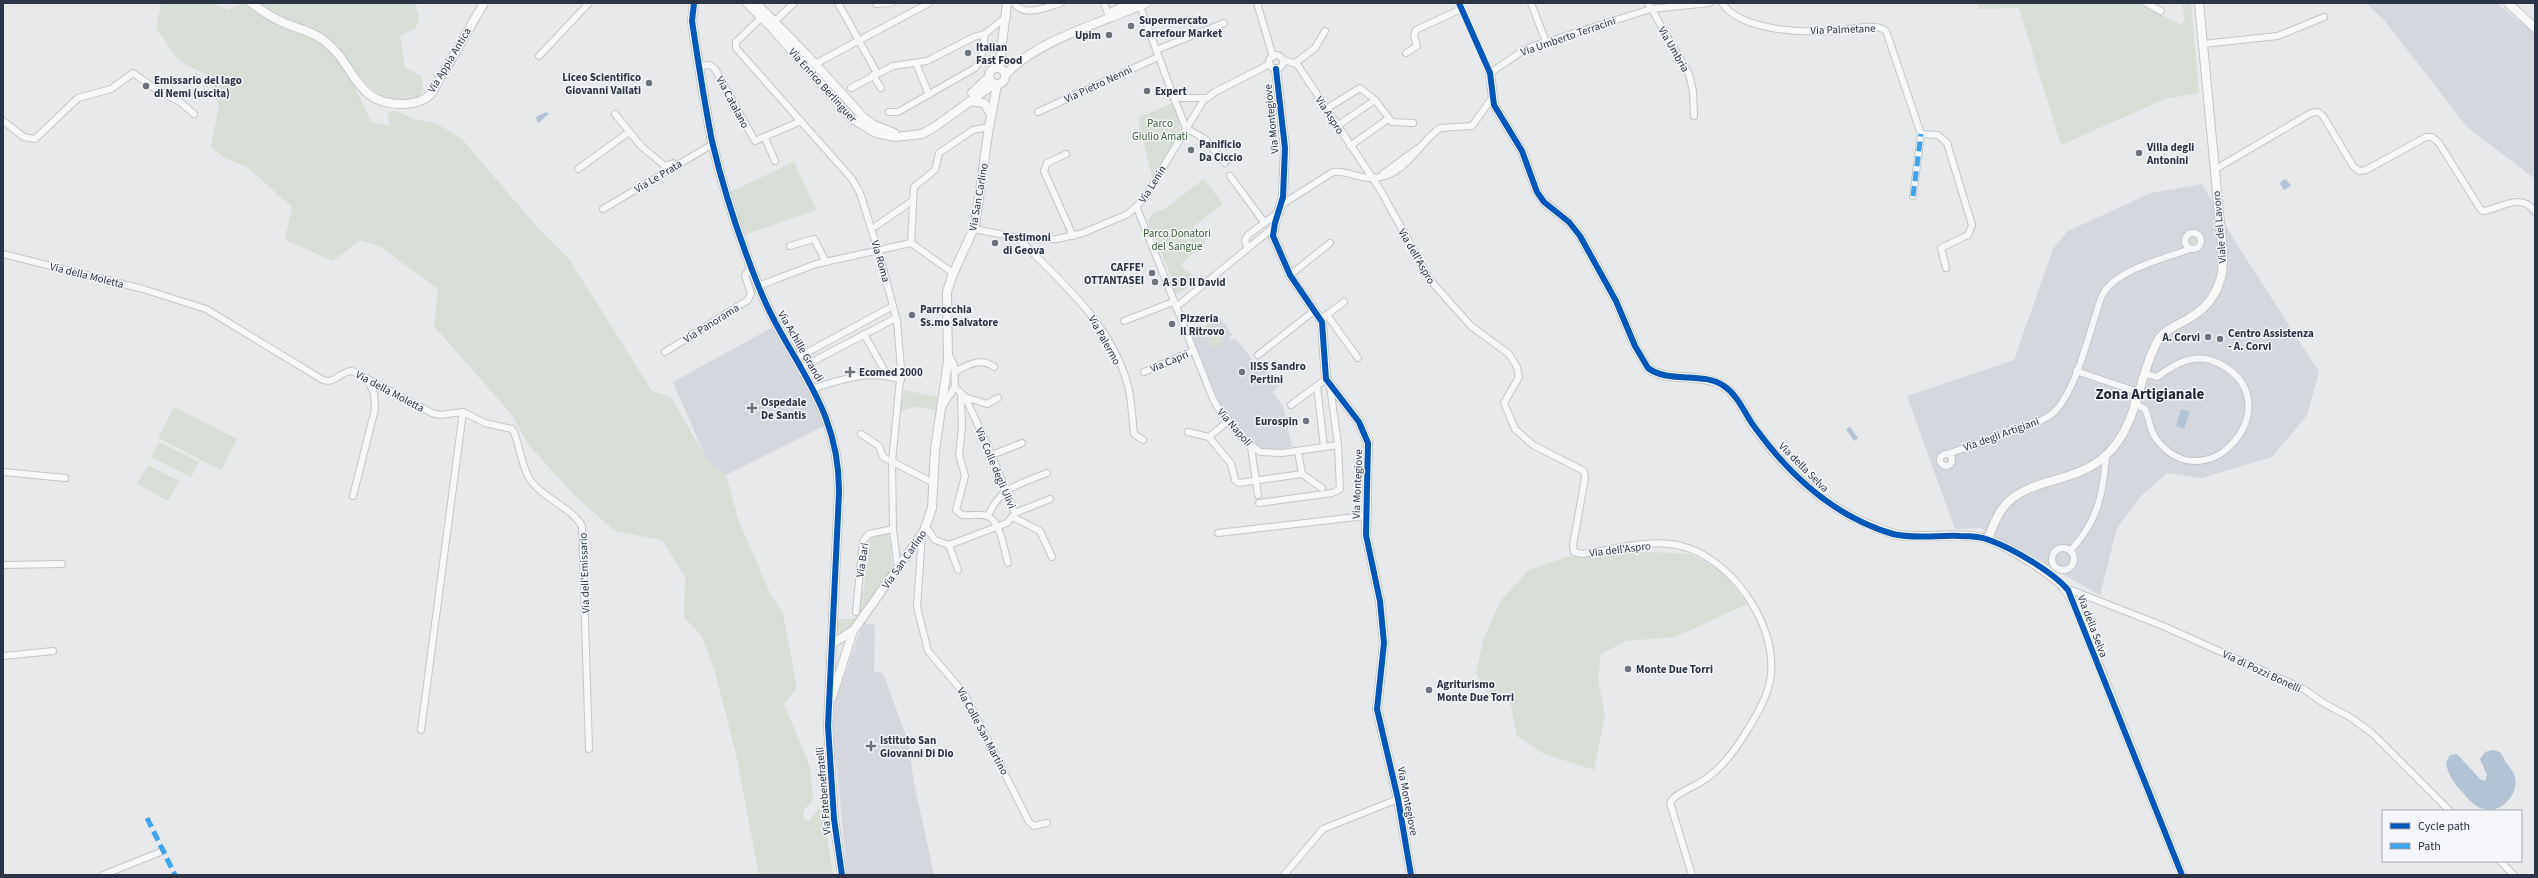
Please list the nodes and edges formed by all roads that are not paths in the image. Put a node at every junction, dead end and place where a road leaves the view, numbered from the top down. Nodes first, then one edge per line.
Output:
1 (251, 3) edge
2 (484, 3) edge
3 (589, 3) edge
4 (694, 3) edge
5 (747, 3) edge
6 (756, 3) edge
7 (794, 3) edge
8 (838, 3) edge
9 (891, 3) edge
10 (929, 3) edge
11 (1007, 3) edge
12 (1014, 3) edge
13 (1061, 3) edge
14 (1104, 3) edge
15 (1131, 3) edge
16 (1257, 3) edge
17 (1531, 3) edge
18 (1709, 3) edge
19 (1722, 3) edge
20 (2146, 3) edge
21 (2199, 3) edge
22 (2508, 3) edge
23 (876, 4) dead end
24 (1143, 4) edge
25 (918, 6) edge
26 (1460, 6) edge
27 (1649, 6) edge
28 (2161, 11) dead end
29 (1108, 14) junction
30 (1007, 16) junction
31 (762, 17) junction
32 (2324, 17) dead end
33 (775, 21) junction
34 (1224, 22) dead end
35 (2535, 28) edge
36 (1325, 31) dead end
37 (985, 34) junction
38 (858, 40) junction
39 (1546, 42) junction
40 (2203, 44) junction
41 (1156, 50) junction
42 (1406, 53) dead end
43 (539, 56) dead end
44 (1158, 57) junction
45 (1273, 57) junction
46 (1283, 60) junction
47 (818, 62) junction
48 (916, 63) junction
49 (1296, 63) junction
50 (699, 66) junction
51 (1273, 66) junction
52 (1002, 70) junction
53 (1490, 72) junction
54 (875, 74) junction
55 (994, 82) junction
56 (851, 88) dead end
57 (880, 88) dead end
58 (929, 95) junction
59 (1174, 98) junction
60 (1206, 98) junction
61 (1492, 98) junction
62 (1375, 100) junction
63 (970, 101) junction
64 (1326, 109) junction
65 (889, 112) dead end
66 (1038, 112) dead end
67 (194, 114) dead end
68 (615, 114) dead end
69 (991, 114) junction
70 (1694, 116) dead end
71 (1388, 119) junction
72 (3, 121) edge
73 (801, 121) junction
74 (1412, 123) dead end
75 (1337, 126) junction
76 (985, 127) junction
77 (1186, 128) junction
78 (629, 132) junction
79 (1921, 134) junction
80 (765, 138) junction
81 (712, 142) junction
82 (1350, 146) junction
83 (1066, 154) dead end
84 (775, 161) dead end
85 (1225, 163) dead end
86 (578, 169) dead end
87 (2214, 170) junction
88 (1230, 176) dead end
89 (1372, 178) junction
90 (1913, 196) dead end
91 (912, 201) junction
92 (1137, 208) junction
93 (1280, 208) junction
94 (603, 209) dead end
95 (2535, 212) edge
96 (1264, 222) junction
97 (876, 226) dead end
98 (1274, 227) junction
99 (974, 229) junction
100 (1073, 236) junction
101 (1017, 237) junction
102 (911, 243) junction
103 (1330, 243) dead end
104 (790, 246) dead end
105 (1247, 248) junction
106 (2190, 249) dead end
107 (878, 250) junction
108 (3, 254) edge
109 (826, 262) junction
110 (751, 267) junction
111 (1946, 268) dead end
112 (953, 273) junction
113 (1290, 275) junction
114 (758, 286) junction
115 (1344, 302) dead end
116 (1174, 304) junction
117 (893, 306) junction
118 (1315, 310) junction
119 (1324, 317) junction
120 (896, 318) junction
121 (1124, 321) dead end
122 (864, 334) junction
123 (1193, 351) junction
124 (665, 352) dead end
125 (948, 352) junction
126 (1258, 355) dead end
127 (796, 358) junction
128 (1358, 358) dead end
129 (802, 367) junction
130 (994, 367) dead end
131 (2076, 371) junction
132 (955, 372) junction
133 (1144, 372) dead end
134 (2144, 373) junction
135 (887, 375) junction
136 (367, 379) junction
137 (901, 380) junction
138 (1328, 383) junction
139 (1317, 386) junction
140 (955, 387) junction
141 (814, 388) junction
142 (2138, 392) junction
143 (963, 395) junction
144 (998, 398) dead end
145 (2134, 403) junction
146 (1291, 405) dead end
147 (942, 407) junction
148 (463, 412) junction
149 (1228, 421) junction
150 (1188, 432) dead end
151 (862, 434) dead end
152 (1209, 437) junction
153 (1143, 440) dead end
154 (1022, 443) dead end
155 (1338, 445) junction
156 (1251, 447) junction
157 (1324, 447) junction
158 (1298, 451) junction
159 (1948, 454) dead end
160 (992, 455) junction
161 (2106, 456) junction
162 (892, 462) junction
163 (3, 472) edge
164 (1047, 473) dead end
165 (1302, 474) junction
166 (65, 478) dead end
167 (930, 481) dead end
168 (1256, 481) junction
169 (1322, 488) dead end
170 (1007, 489) junction
171 (1258, 495) dead end
172 (353, 496) dead end
173 (1050, 498) dead end
174 (1259, 503) dead end
175 (1014, 515) junction
176 (988, 516) junction
177 (1365, 516) junction
178 (997, 527) junction
179 (893, 529) junction
180 (924, 530) junction
181 (1218, 533) dead end
182 (1988, 539) junction
183 (949, 545) junction
184 (2070, 551) dead end
185 (1052, 557) dead end
186 (897, 562) dead end
187 (1008, 563) dead end
188 (62, 564) dead end
189 (3, 565) edge
190 (958, 570) dead end
191 (2066, 588) junction
192 (856, 612) dead end
193 (833, 629) junction
194 (849, 636) junction
195 (832, 644) junction
196 (53, 651) dead end
197 (831, 655) junction
198 (3, 656) edge
199 (843, 662) junction
200 (829, 706) junction
201 (421, 730) dead end
202 (589, 749) dead end
203 (1398, 799) junction
204 (2449, 810) edge
205 (1047, 823) dead end
206 (163, 852) dead end
207 (2501, 862) edge
208 (103, 875) edge
209 (842, 875) edge
210 (1284, 875) edge
211 (1412, 875) edge
212 (1692, 875) edge
213 (2182, 875) edge
214 (2514, 875) edge

1 - 2 street, Via Appia Antica
3 - 43 street
4 - 50 street, Via Achille Grandi
5 - 31 street, Via Enrico Berlinguer
6 - 33 street, Via Enrico Berlinguer
7 - 33 street
8 - 38 street
9 - 23 street
10 - 25 street
11 - 30 street
12 - 13 street
14 - 29 street
15 - 29 street
16 - 45 street
17 - 39 street
18 - 27 street, Via Umberto Terracini
19 - 79 street, Via Palmetane
20 - 28 street
21 - 40 street, Viale del Lavoro
22 - 35 street
24 - 41 street
24 - 52 street
25 - 38 street
26 - 42 street
26 - 53 street, Via della Selva
27 - 39 street, Via Umberto Terracini
27 - 70 street, Via Umbria
29 - 52 street
30 - 37 street
30 - 52 street
31 - 63 street, Via Enrico Berlinguer
31 - 73 street, Via Roma
32 - 40 street
33 - 47 street, Via Enrico Berlinguer
34 - 41 street
36 - 49 street
37 - 48 street
37 - 58 street
38 - 47 street
38 - 54 street
39 - 53 street, Via Umberto Terracini
40 - 87 street, Viale del Lavoro
41 - 44 street
44 - 59 street
44 - 66 street, Via Pietro Nenni
45 - 46 street
45 - 51 street
46 - 49 street
46 - 51 street
47 - 55 street, Via Enrico Berlinguer
48 - 54 street
48 - 58 street
49 - 64 street, Via Aspro
50 - 80 street, Via Catalano
50 - 81 street, Via Achille Grandi
51 - 60 street, Via Lenin
51 - 93 street, Via Montegiove
52 - 55 street
52 - 55 street
53 - 61 street, Via della Selva
54 - 56 street
54 - 57 street
55 - 63 street, Via Enrico Berlinguer
55 - 69 street, Via San Carlino
58 - 65 street
59 - 60 street
59 - 77 street
60 - 77 street, Via Lenin
61 - 89 street
61 - 182 street, Via della Selva
62 - 64 street
62 - 71 street
62 - 75 street
63 - 69 street
64 - 75 street, Via Aspro
67 - 72 street
68 - 78 street, Via Le Prata
69 - 76 street, Via San Carlino
71 - 74 street
71 - 82 street
73 - 80 street
73 - 107 street, Via Roma
75 - 82 street, Via Aspro
76 - 91 street
76 - 99 street, Via San Carlino
77 - 85 street
77 - 92 street, Via Lenin
78 - 81 street, Via Le Prata
78 - 86 street
79 - 90 street, Via Palmetane
79 - 111 street
80 - 84 street
81 - 94 street, Via Le Prata
81 - 110 street, Via Achille Grandi
82 - 89 street, Via Aspro
83 - 100 street
87 - 95 street
87 - 134 street, Viale del Lavoro
88 - 96 street
89 - 93 street
89 - 212 street, Via dell'Aspro
91 - 97 street
91 - 102 street
92 - 100 street, Via Lenin
92 - 116 street, Via Napoli
93 - 96 street
93 - 98 street, Via Montegiove
96 - 105 street
98 - 105 street
98 - 113 street, Via Montegiove
99 - 101 street, Via Lenin
99 - 112 street, Via San Carlino
100 - 101 street, Via Lenin
101 - 153 street, Via Palermo
102 - 107 street
102 - 112 street
103 - 113 street
104 - 109 street
105 - 116 street
106 - 131 street, Via degli Artigiani
107 - 109 street
107 - 117 street, Via Roma
108 - 136 street, Via della Moletta
109 - 114 street
110 - 114 street, Via Achille Grandi
110 - 124 street, Via Panorama
112 - 125 street, Via San Carlino
113 - 118 street, Via Montegiove
114 - 127 street, Via Achille Grandi
115 - 119 street
116 - 121 street
116 - 123 street, Via Napoli
117 - 120 street, Via Roma
117 - 127 street
118 - 119 street, Via Montegiove
118 - 126 street
119 - 128 street
119 - 138 street, Via Montegiove
120 - 122 street
120 - 137 street, Via Roma
122 - 129 street
122 - 135 street
123 - 133 street, Via Capri
123 - 149 street, Via Napoli
125 - 132 street, Via San Carlino
125 - 147 street, Via San Carlino
127 - 129 street, Via Achille Grandi
129 - 141 street, Via Achille Grandi
130 - 132 street
131 - 142 street
131 - 159 street, Via degli Artigiani
132 - 140 street, Via San Carlino
134 - 142 street, Viale del Lavoro
134 - 145 street
135 - 137 street
135 - 141 street
136 - 148 street, Via della Moletta
136 - 172 street
137 - 162 street, Via Roma
138 - 139 street
138 - 155 street
138 - 177 street, Via Montegiove
139 - 146 street
139 - 157 street
140 - 143 street
140 - 147 street, Via San Carlino
141 - 193 street, Via Achille Grandi
142 - 145 street, Viale del Lavoro
143 - 144 street
143 - 160 street, Via Colle degli Ulivi
143 - 176 street
145 - 161 street, Viale del Lavoro
147 - 180 street, Via San Carlino
148 - 201 street
148 - 202 street, Via dell'Emissario
149 - 152 street
149 - 156 street, Via Napoli
150 - 152 street
151 - 162 street
152 - 168 street
154 - 160 street
155 - 157 street, Via Napoli
155 - 174 street
156 - 158 street, Via Napoli
156 - 168 street
157 - 158 street, Via Napoli
158 - 165 street
160 - 170 street, Via Colle degli Ulivi
161 - 182 street, Viale del Lavoro
161 - 184 street
162 - 167 street
162 - 179 street, Via Roma
163 - 166 street
164 - 170 street
165 - 168 street
165 - 169 street
168 - 171 street
170 - 175 street, Via Colle degli Ulivi
170 - 176 street
173 - 175 street
175 - 178 street, Via Colle degli Ulivi
175 - 185 street
176 - 178 street
177 - 181 street
177 - 203 street, Via Montegiove
178 - 183 street, Via Colle degli Ulivi
178 - 187 street
179 - 186 street, Via Roma
179 - 192 street, Via Bari
180 - 183 street
180 - 194 street, Via San Carlino
180 - 205 street, Via Colle San Martino
182 - 191 street, Via della Selva
183 - 190 street
188 - 189 street
191 - 204 street, Via di Pozzi Bonelli
191 - 213 street, Via della Selva
193 - 194 street
193 - 195 street, Via Achille Grandi
194 - 195 street
194 - 199 street, Via San Carlino
195 - 197 street, Via Achille Grandi
196 - 198 street
197 - 199 street
197 - 200 street, Via Achille Grandi
199 - 200 street, Via San Carlino
200 - 209 street, Via Fatebenefratelli
203 - 210 street
203 - 211 street, Via Montegiove
206 - 208 street
207 - 214 street

